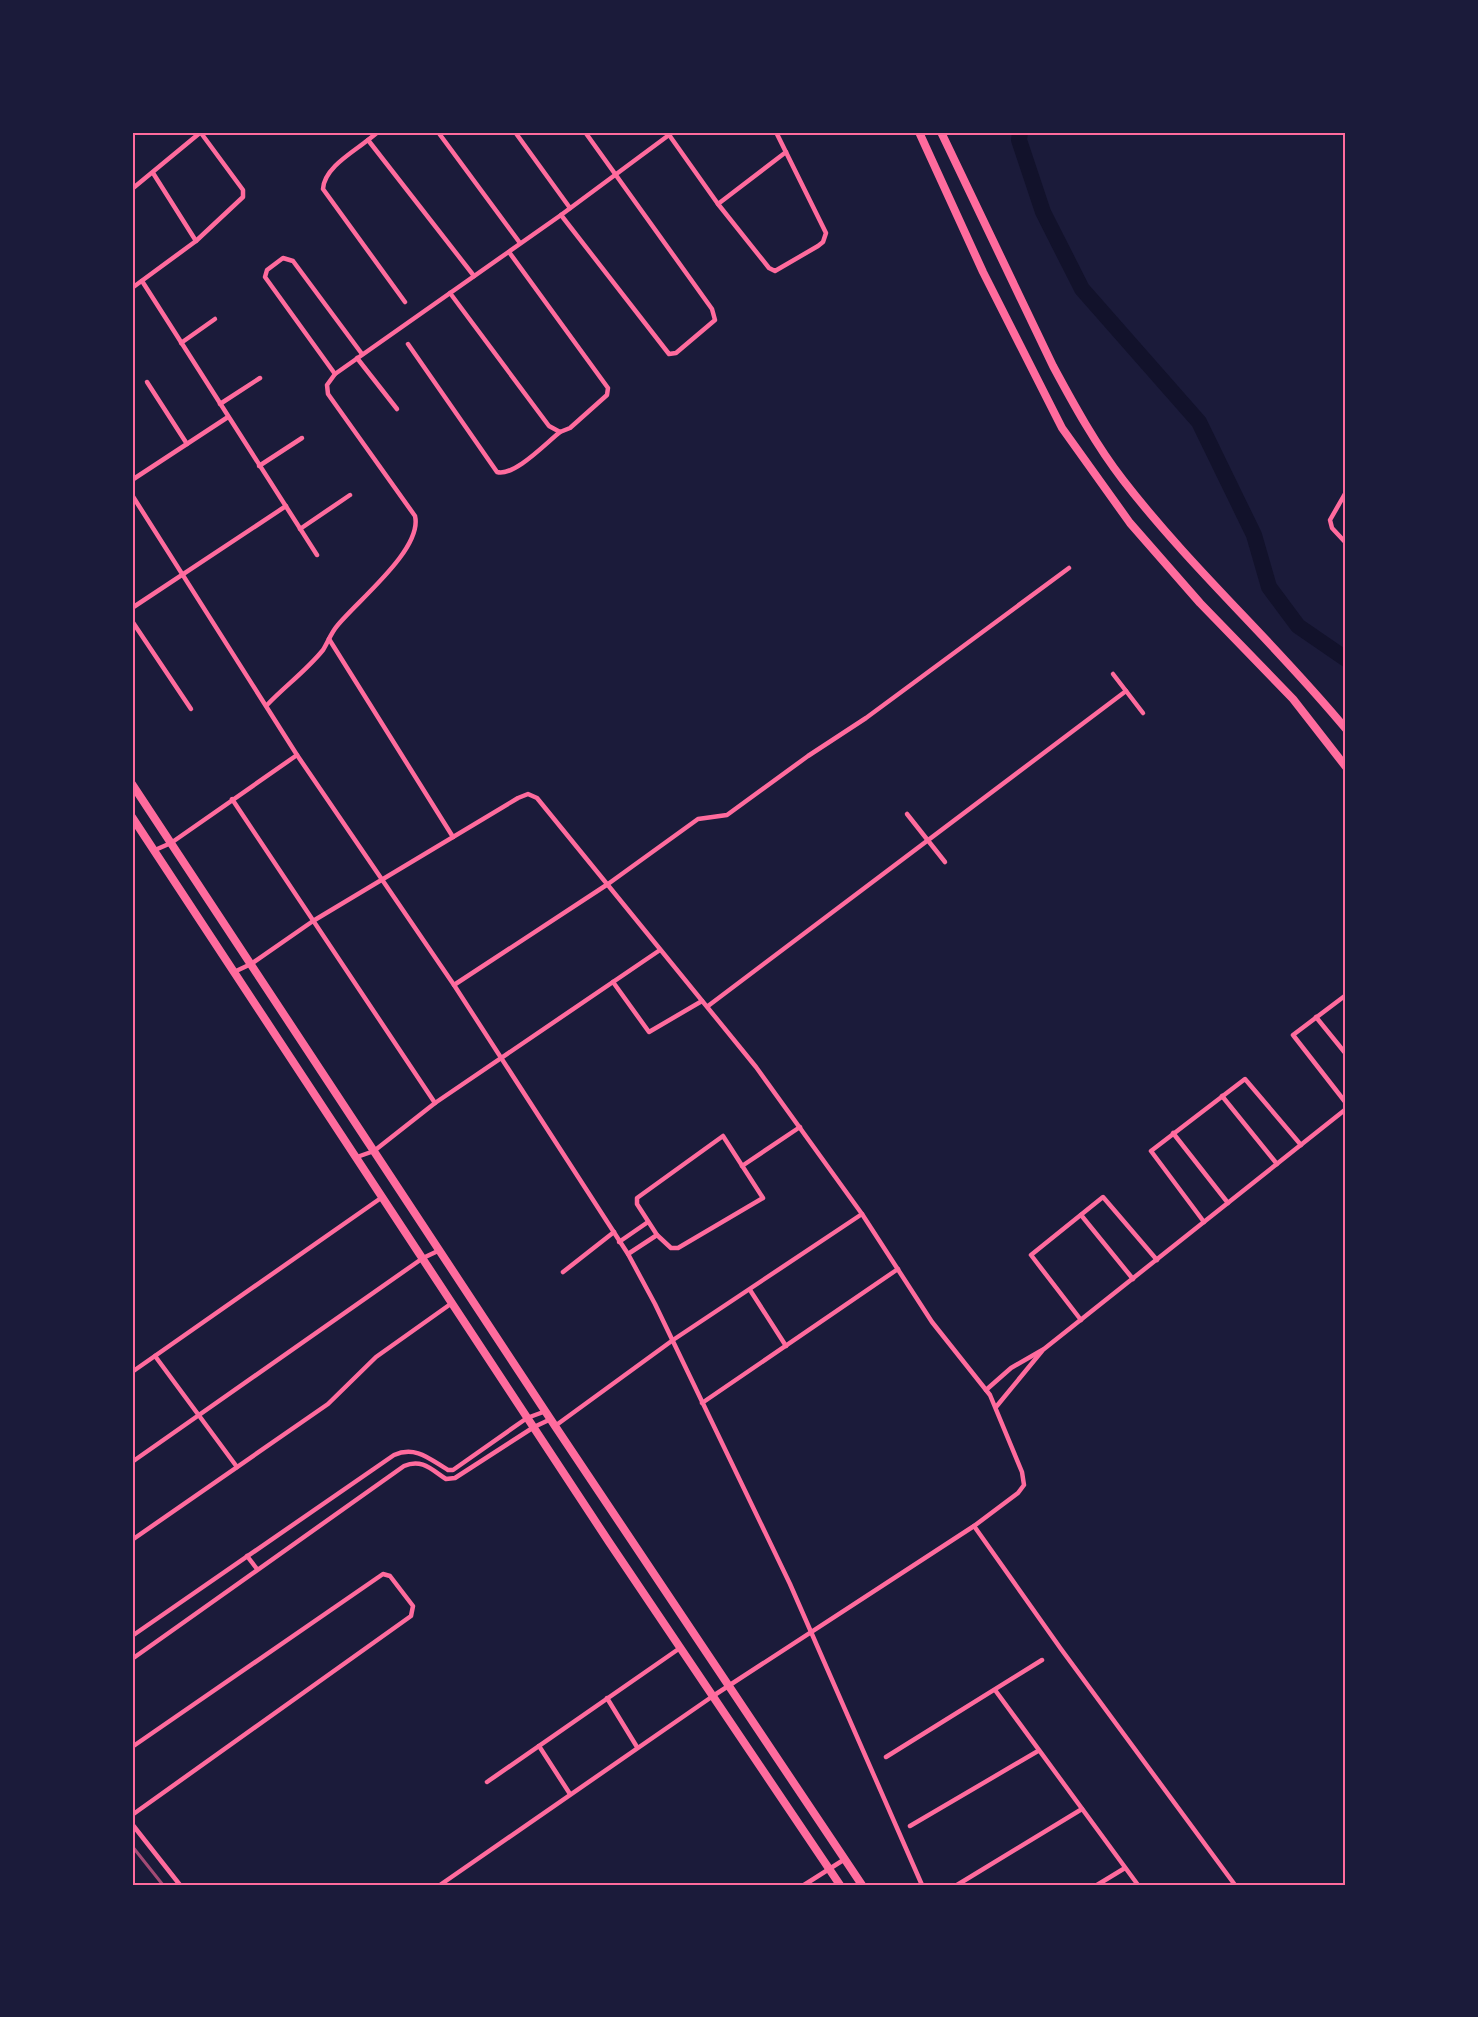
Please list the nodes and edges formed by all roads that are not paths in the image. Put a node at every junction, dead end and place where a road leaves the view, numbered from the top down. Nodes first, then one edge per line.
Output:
1 (201, 132) edge
2 (378, 132) edge
3 (438, 132) edge
4 (515, 132) edge
5 (585, 132) edge
6 (776, 132) edge
7 (941, 132) edge
8 (670, 133) edge
9 (918, 133) edge
10 (368, 140) junction
11 (786, 152) junction
12 (153, 173) junction
13 (615, 175) junction
14 (132, 189) edge
15 (718, 204) junction
16 (570, 208) junction
17 (561, 214) junction
18 (196, 241) junction
19 (520, 243) junction
20 (509, 252) junction
21 (474, 276) junction
22 (142, 282) junction
23 (132, 288) edge
24 (450, 293) junction
25 (405, 302) dead end
26 (215, 320) dead end
27 (181, 343) junction
28 (408, 344) dead end
29 (362, 354) junction
30 (357, 358) junction
31 (335, 374) junction
32 (261, 378) dead end
33 (147, 382) dead end
34 (220, 404) junction
35 (397, 409) dead end
36 (228, 417) junction
37 (560, 432) junction
38 (302, 438) dead end
39 (187, 444) junction
40 (259, 466) junction
41 (132, 480) edge
42 (1346, 492) edge
43 (132, 495) edge
44 (350, 495) dead end
45 (286, 506) junction
46 (300, 529) junction
47 (1346, 543) edge
48 (317, 555) dead end
49 (1069, 568) dead end
50 (185, 574) junction
51 (132, 608) edge
52 (132, 621) edge
53 (329, 639) junction
54 (1113, 674) dead end
55 (1126, 691) junction
56 (267, 705) junction
57 (191, 709) dead end
58 (1143, 713) dead end
59 (1346, 729) edge
60 (297, 754) junction
61 (1346, 767) edge
62 (132, 784) edge
63 (232, 799) junction
64 (907, 814) dead end
65 (132, 816) edge
66 (453, 837) junction
67 (929, 842) junction
68 (171, 843) junction
69 (155, 850) junction
70 (945, 862) dead end
71 (383, 880) junction
72 (608, 884) junction
73 (313, 921) junction
74 (660, 950) junction
75 (251, 964) junction
76 (234, 972) junction
77 (613, 982) junction
78 (454, 985) junction
79 (1346, 995) edge
80 (702, 1001) junction
81 (708, 1006) junction
82 (1316, 1017) junction
83 (1346, 1054) edge
84 (501, 1060) junction
85 (1222, 1096) junction
86 (435, 1103) junction
87 (1346, 1103) edge
88 (1346, 1109) edge
89 (800, 1127) junction
90 (1173, 1133) junction
91 (1301, 1145) junction
92 (374, 1151) junction
93 (357, 1157) junction
94 (1277, 1164) junction
95 (742, 1166) junction
96 (381, 1198) junction
97 (1228, 1203) junction
98 (862, 1214) junction
99 (1081, 1215) junction
100 (648, 1222) junction
101 (1204, 1222) junction
102 (614, 1232) junction
103 (657, 1235) junction
104 (619, 1242) junction
105 (440, 1250) junction
106 (628, 1254) junction
107 (423, 1258) junction
108 (1157, 1260) junction
109 (898, 1269) junction
110 (563, 1272) dead end
111 (1133, 1279) junction
112 (750, 1290) junction
113 (452, 1303) junction
114 (1081, 1320) junction
115 (673, 1341) junction
116 (786, 1346) junction
117 (1044, 1349) junction
118 (155, 1356) junction
119 (132, 1372) edge
120 (986, 1390) junction
121 (702, 1403) junction
122 (996, 1407) junction
123 (546, 1411) junction
124 (198, 1415) junction
125 (527, 1418) junction
126 (553, 1422) junction
127 (534, 1427) junction
128 (414, 1452) junction
129 (132, 1462) edge
130 (417, 1462) junction
131 (237, 1467) junction
132 (974, 1526) junction
133 (132, 1540) edge
134 (247, 1556) junction
135 (257, 1569) junction
136 (809, 1633) junction
137 (132, 1636) edge
138 (680, 1648) junction
139 (132, 1659) edge
140 (1042, 1660) dead end
141 (729, 1686) junction
142 (994, 1690) junction
143 (713, 1696) junction
144 (607, 1698) junction
145 (539, 1746) junction
146 (132, 1747) edge
147 (637, 1747) junction
148 (1038, 1750) junction
149 (886, 1757) dead end
150 (487, 1782) dead end
151 (570, 1794) junction
152 (1083, 1809) junction
153 (132, 1815) edge
154 (132, 1824) edge
155 (910, 1826) dead end
156 (845, 1859) junction
157 (1125, 1868) junction
158 (829, 1869) junction
159 (180, 1885) edge
160 (440, 1885) edge
161 (804, 1885) edge
162 (840, 1885) edge
163 (862, 1885) edge
164 (922, 1885) edge
165 (957, 1885) edge
166 (1097, 1885) edge
167 (1138, 1885) edge
168 (1235, 1885) edge

1 - 12 street
1 - 18 street
2 - 10 street
3 - 19 street
4 - 16 street
5 - 13 street
6 - 11 street
7 - 59 main road
8 - 13 street
8 - 15 street
9 - 61 main road
10 - 21 street
10 - 25 street
11 - 15 street
11 - 15 street
12 - 14 street
12 - 18 street
13 - 16 street
13 - 17 street
16 - 17 street
17 - 19 street
18 - 22 street
19 - 20 street
20 - 21 street
20 - 37 street
21 - 24 street
22 - 23 street
22 - 27 street
24 - 29 street
24 - 37 street
26 - 27 street
27 - 34 street
28 - 37 street
29 - 30 street
29 - 31 street
30 - 31 street
30 - 35 street
31 - 53 street
32 - 34 street
33 - 39 street
34 - 36 street
36 - 39 street
36 - 40 street
38 - 40 street
39 - 41 street
40 - 45 street
42 - 47 street
43 - 50 street
44 - 46 street
45 - 46 street
45 - 50 street
46 - 48 street
49 - 72 street
50 - 51 street
50 - 56 street
52 - 57 street
53 - 56 street
53 - 66 street
54 - 55 street
55 - 58 street
55 - 67 street
56 - 60 street
60 - 63 street
60 - 71 street
62 - 68 main road
63 - 68 street
63 - 73 street
64 - 67 street
65 - 69 main road
66 - 71 street
66 - 72 street
67 - 70 street
67 - 81 street
68 - 69 street
68 - 75 main road
69 - 76 main road
71 - 73 street
71 - 78 street
72 - 74 street
72 - 78 street
73 - 75 street
73 - 86 street
74 - 77 street
74 - 80 street
75 - 76 street
75 - 92 main road
76 - 93 main road
77 - 80 street
77 - 84 street
78 - 84 street
79 - 82 street
80 - 81 street
81 - 89 street
82 - 83 street
82 - 87 street
84 - 86 street
84 - 102 street
85 - 90 street
85 - 91 street
85 - 94 street
86 - 92 street
88 - 91 street
89 - 95 street
89 - 98 street
90 - 97 street
90 - 101 street
91 - 94 street
92 - 93 street
92 - 105 main road
93 - 96 main road
94 - 97 street
95 - 100 street
95 - 103 street
96 - 107 main road
96 - 118 street
97 - 101 street
98 - 109 street
98 - 112 street
99 - 108 street
99 - 111 street
99 - 114 street
100 - 103 street
100 - 104 street
101 - 108 street
102 - 104 street
102 - 110 street
103 - 106 street
104 - 106 street
105 - 107 street
105 - 123 main road
106 - 115 street
107 - 113 main road
107 - 124 street
108 - 111 street
109 - 116 street
109 - 120 street
111 - 114 street
112 - 115 street
112 - 116 street
113 - 125 main road
113 - 131 street
114 - 117 street
115 - 121 street
115 - 126 street
116 - 121 street
117 - 120 street
117 - 122 street
118 - 119 street
118 - 124 street
120 - 122 street
121 - 136 street
122 - 132 street
123 - 125 street
123 - 126 main road
124 - 129 street
124 - 131 street
125 - 127 main road
125 - 128 street
126 - 127 street
126 - 141 main road
127 - 130 street
127 - 138 main road
128 - 130 street
128 - 134 street
130 - 135 street
131 - 133 street
132 - 136 street
132 - 168 street
134 - 135 street
134 - 137 street
135 - 139 street
136 - 141 street
136 - 164 street
138 - 143 main road
138 - 144 street
140 - 142 street
141 - 143 street
141 - 156 main road
142 - 148 street
142 - 149 street
143 - 147 street
143 - 158 main road
144 - 145 street
144 - 147 street
145 - 150 street
145 - 151 street
146 - 153 street
147 - 151 street
148 - 152 street
148 - 155 street
151 - 160 street
152 - 157 street
152 - 165 street
154 - 159 street
156 - 158 street
156 - 163 main road
157 - 166 street
157 - 167 street
158 - 161 street
158 - 162 main road

